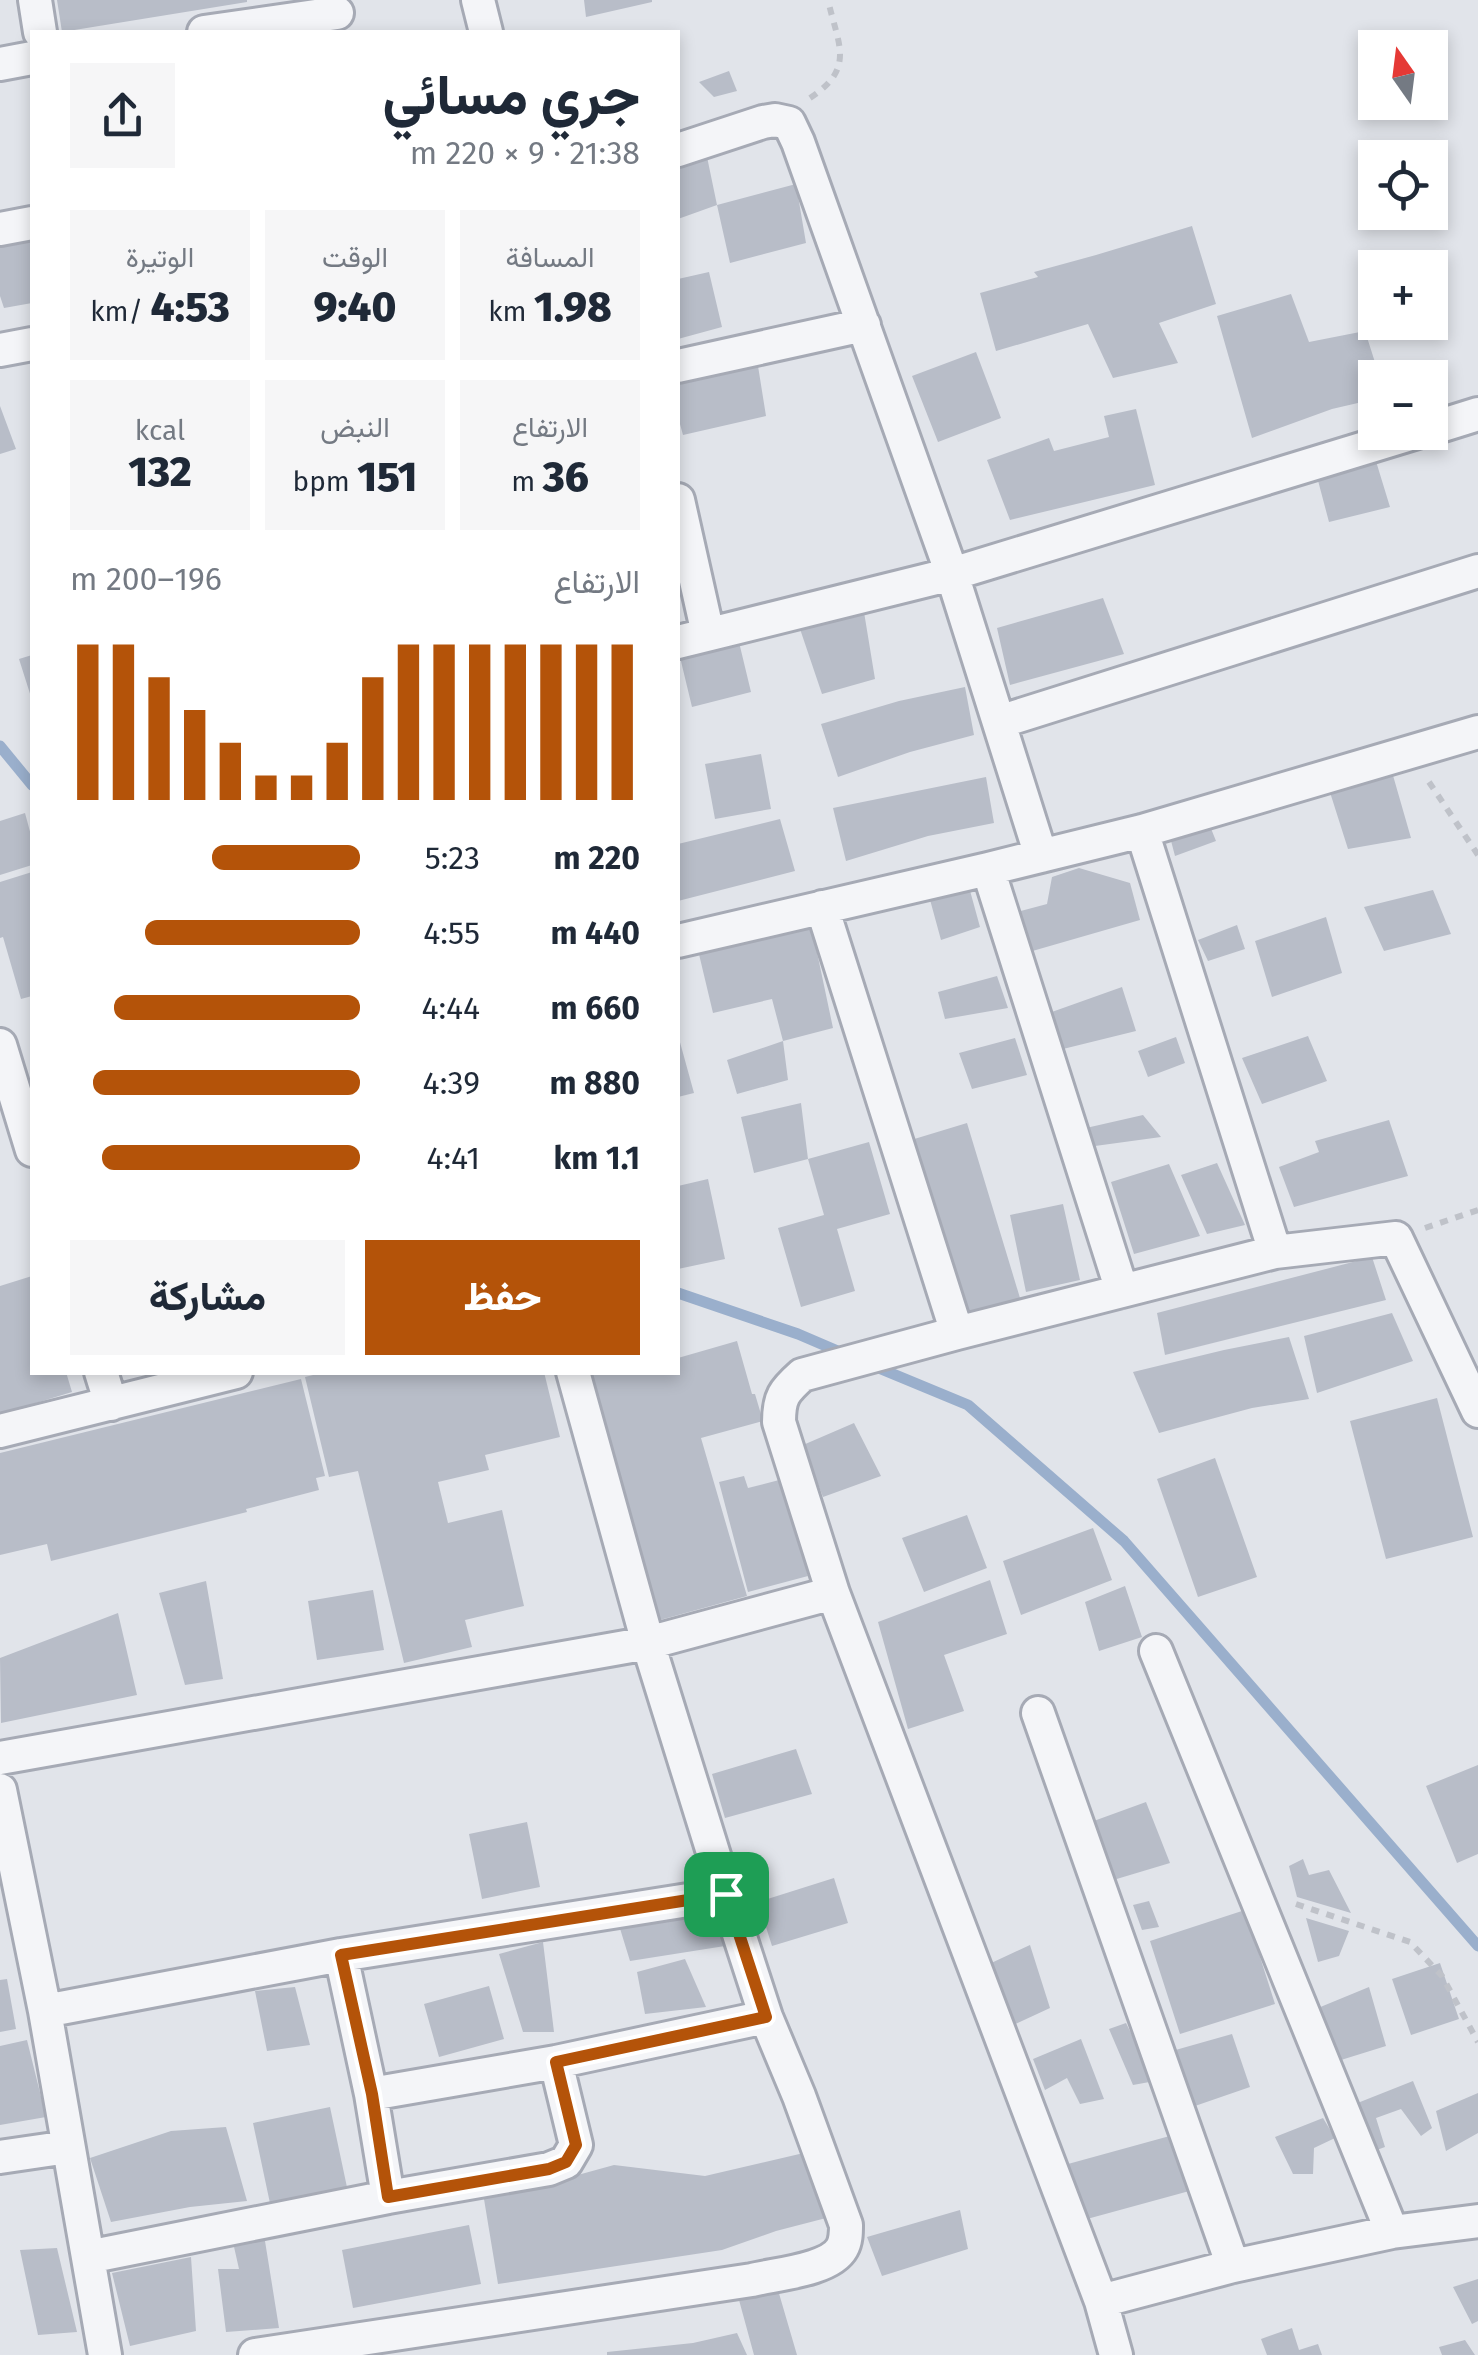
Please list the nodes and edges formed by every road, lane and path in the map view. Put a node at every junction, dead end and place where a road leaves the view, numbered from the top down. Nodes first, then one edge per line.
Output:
1 (35, 0) edge
2 (478, 0) edge
3 (828, 0) edge
4 (337, 15) edge
5 (40, 30) edge
6 (220, 30) edge
7 (486, 30) edge
8 (30, 58) edge
9 (0, 64) edge
10 (776, 120) junction
11 (680, 149) edge
12 (30, 223) edge
13 (0, 230) edge
14 (864, 324) junction
15 (30, 344) edge
16 (0, 350) edge
17 (680, 366) edge
18 (1478, 414) edge
19 (1448, 423) edge
20 (1359, 450) edge
21 (680, 518) edge
22 (1478, 572) edge
23 (952, 574) junction
24 (693, 638) edge
25 (999, 722) junction
26 (1478, 732) edge
27 (1409, 752) junction
28 (1142, 830) junction
29 (1478, 855) edge
30 (1041, 856) junction
31 (988, 869) junction
32 (822, 907) junction
33 (680, 941) edge
34 (0, 1046) edge
35 (30, 1144) edge
36 (1478, 1210) edge
37 (1396, 1238) junction
38 (1275, 1252) junction
39 (1122, 1292) junction
40 (957, 1332) junction
41 (212, 1375) edge
42 (575, 1375) edge
43 (106, 1388) edge
44 (1476, 1399) edge
45 (0, 1432) edge
46 (834, 1594) junction
47 (648, 1643) junction
48 (1156, 1652) dead end
49 (1038, 1713) dead end
50 (0, 1758) edge
51 (0, 1790) edge
52 (8, 1878) edge
53 (1252, 1889) junction
54 (726, 1894) junction
55 (341, 1955) junction
56 (45, 2012) junction
57 (766, 2017) junction
58 (1478, 2042) edge
59 (556, 2062) junction
60 (372, 2094) junction
61 (68, 2147) junction
62 (0, 2157) edge
63 (388, 2197) junction
64 (1478, 2221) edge
65 (1392, 2232) junction
66 (88, 2257) junction
67 (1233, 2266) junction
68 (1101, 2301) junction
69 (1106, 2353) edge
70 (105, 2355) edge
71 (255, 2355) edge

1 - 5 street
2 - 7 street
3 - 10 path
4 - 6 street
8 - 9 street
10 - 11 street
10 - 14 street
12 - 13 street
14 - 17 street
14 - 23 street
15 - 16 street
18 - 19 street
20 - 23 street
21 - 24 street
22 - 25 street
23 - 24 street
23 - 25 street
25 - 30 street
26 - 27 street
27 - 28 street
27 - 29 path
28 - 30 street
28 - 38 street
30 - 31 street
31 - 32 street
31 - 39 street
32 - 33 street
32 - 40 street
34 - 35 street
36 - 37 path
37 - 38 street
37 - 44 street
38 - 39 street
39 - 40 street
40 - 46 street
41 - 43 street
42 - 47 street
43 - 45 street
46 - 47 street
46 - 68 street
47 - 50 street
47 - 54 street
48 - 53 street
49 - 67 street
51 - 52 street
52 - 56 street
53 - 58 path
53 - 65 street
54 - 55 street
54 - 57 street
55 - 56 street
55 - 60 street
56 - 61 street
57 - 59 street
57 - 71 street
59 - 60 street
59 - 63 street
60 - 63 street
61 - 62 street
61 - 66 street
63 - 66 street
64 - 65 street
65 - 67 street
66 - 70 street
67 - 68 street
68 - 69 street

